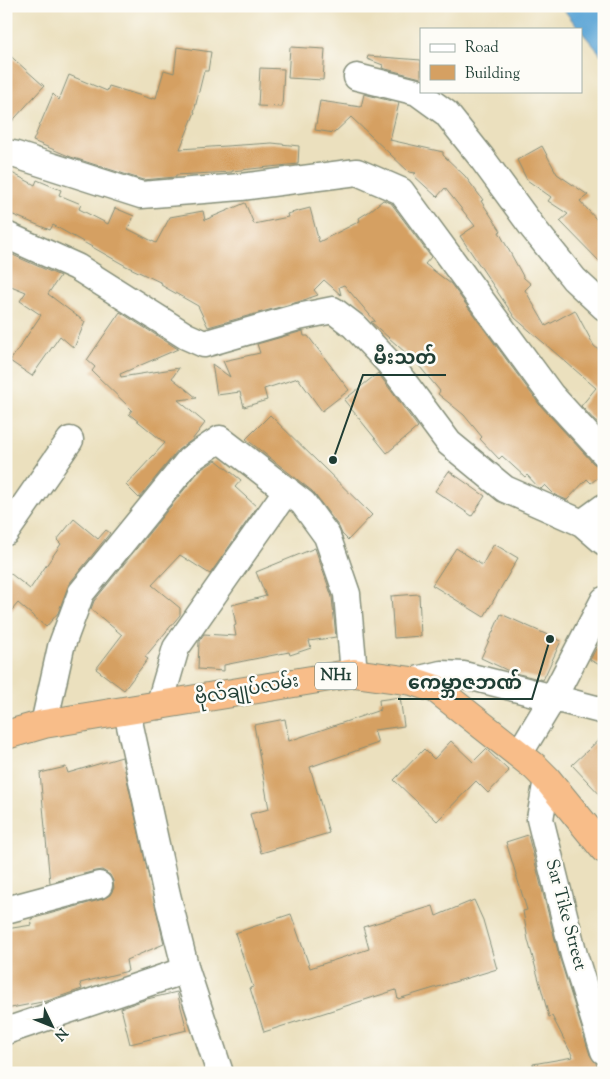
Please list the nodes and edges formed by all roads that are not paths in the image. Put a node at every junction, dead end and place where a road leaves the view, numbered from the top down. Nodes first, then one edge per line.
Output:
1 (357, 78) dead end
2 (6, 153) edge
3 (6, 235) edge
4 (604, 307) edge
5 (70, 440) dead end
6 (604, 453) edge
7 (287, 490) junction
8 (604, 507) edge
9 (582, 523) junction
10 (6, 532) edge
11 (604, 542) edge
12 (604, 600) edge
13 (354, 673) junction
14 (412, 681) junction
15 (553, 698) junction
16 (159, 706) junction
17 (604, 711) edge
18 (127, 712) junction
19 (44, 724) junction
20 (6, 735) edge
21 (519, 754) junction
22 (547, 778) junction
23 (604, 848) edge
24 (99, 885) dead end
25 (6, 910) edge
26 (186, 970) junction
27 (6, 1031) edge
28 (604, 1050) edge
29 (220, 1073) edge

1 - 4 street
2 - 6 street
3 - 9 street
5 - 10 street
7 - 13 street
7 - 16 street
7 - 19 street
8 - 9 street
9 - 11 street
12 - 15 street
13 - 14 highway, ဗိုလ်ချုပ်လမ်း / NH1
13 - 16 highway, ဗိုလ်ချုပ်လမ်း / NH1
14 - 15 street
14 - 21 highway, ဗိုလ်ချုပ်လမ်း / NH1
15 - 17 street
15 - 21 street
16 - 18 highway, ဗိုလ်ချုပ်လမ်း / NH1
18 - 19 highway, ဗိုလ်ချုပ်လမ်း / NH1
18 - 26 street
19 - 20 highway, ဗိုလ်ချုပ်လမ်း / NH1
21 - 22 highway, ဗိုလ်ချုပ်လမ်း / NH1
22 - 23 highway, ဗိုလ်ချုပ်လမ်း / NH1
22 - 28 street, Sar Tike Street
24 - 25 street
26 - 27 street
26 - 29 street

